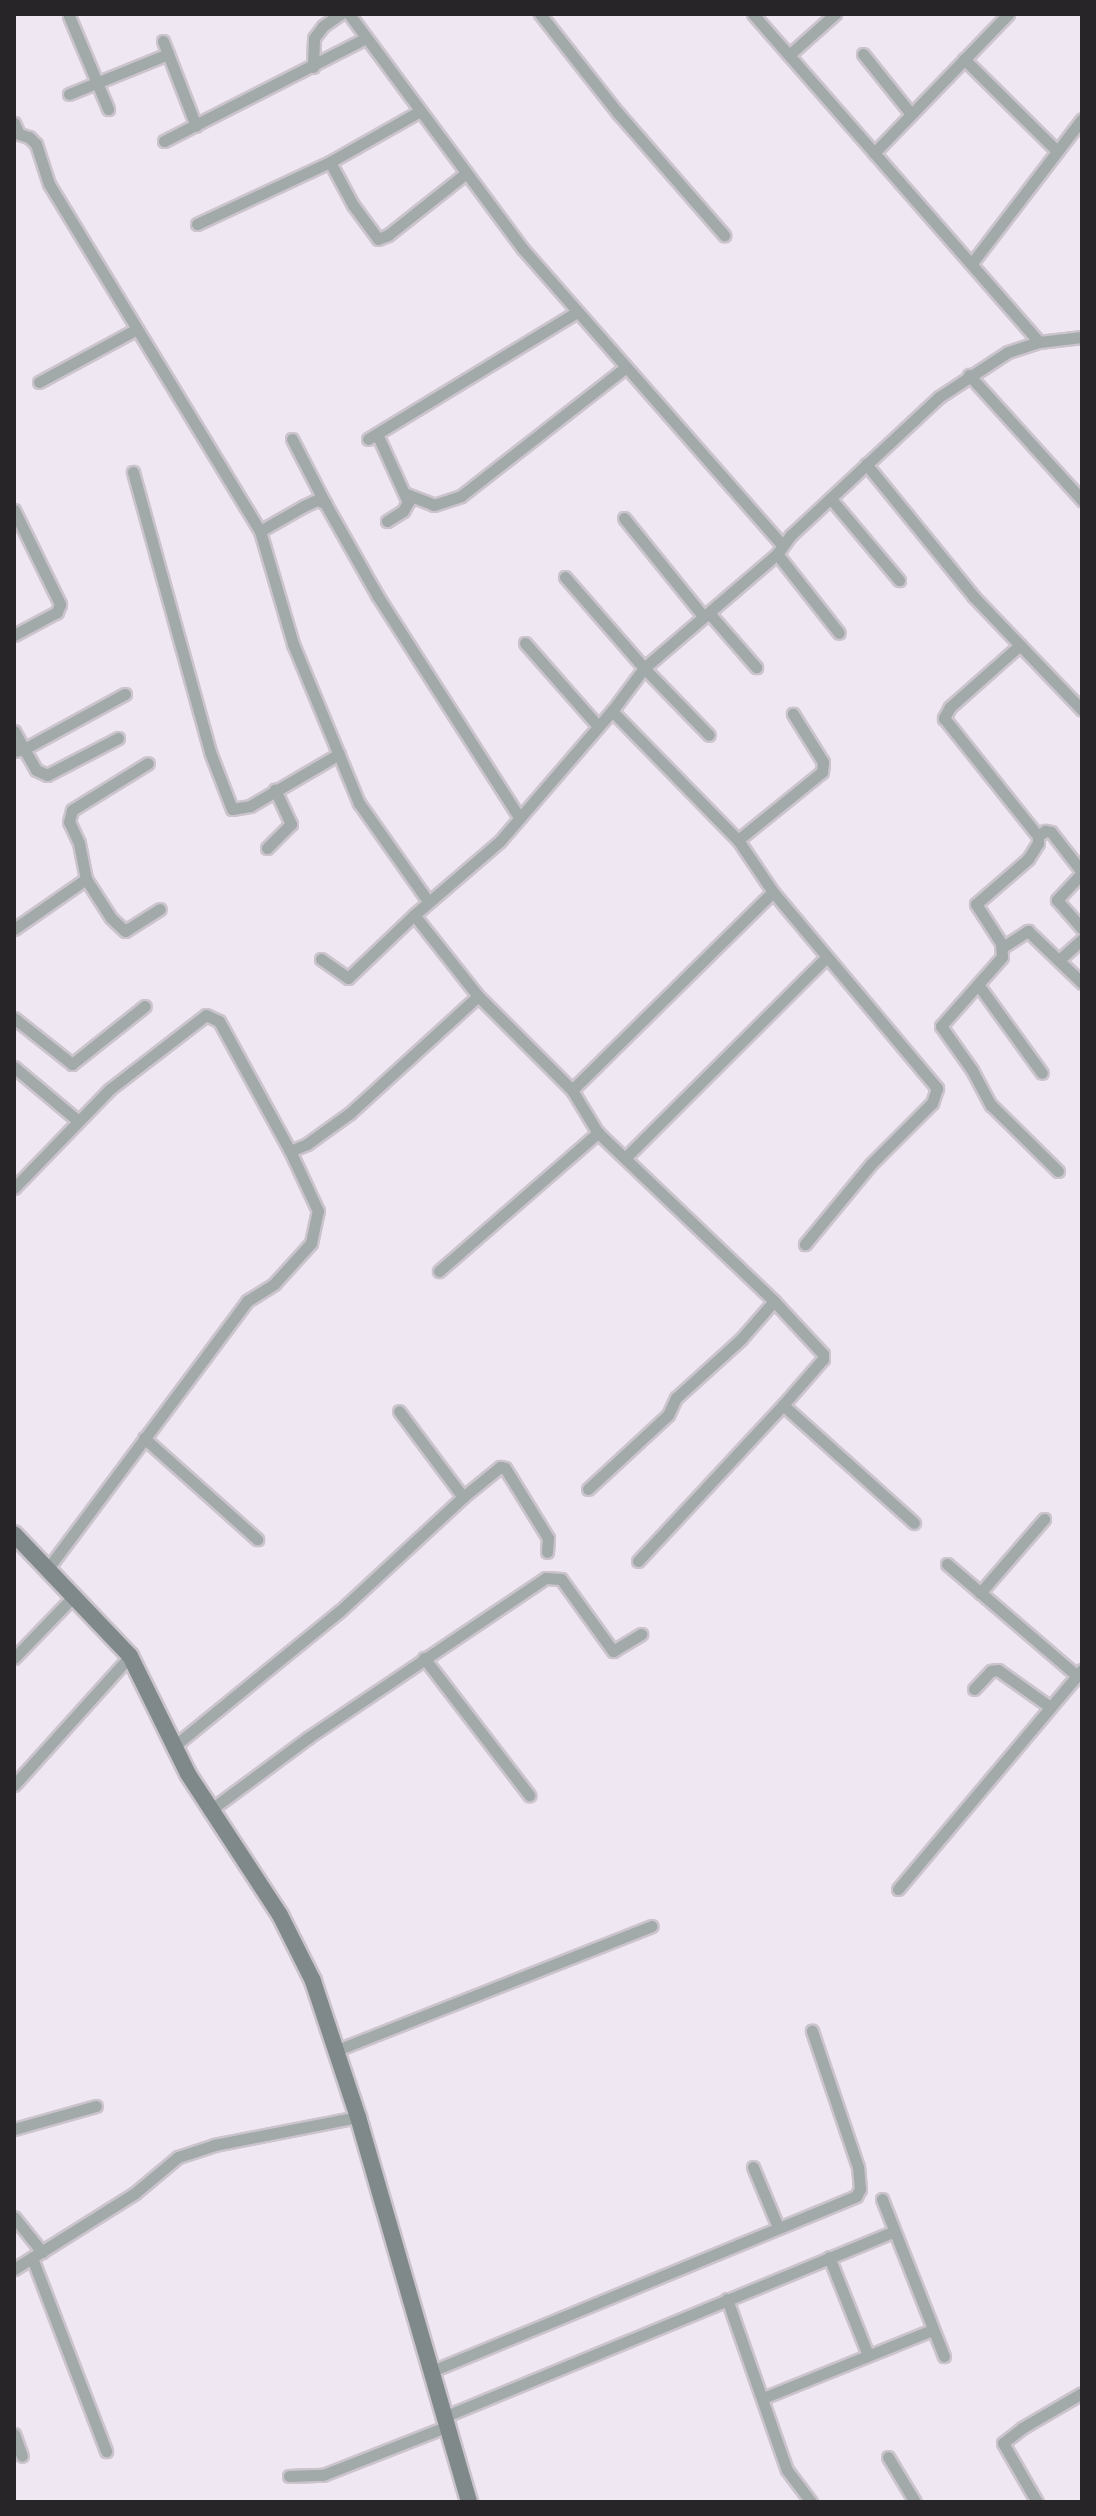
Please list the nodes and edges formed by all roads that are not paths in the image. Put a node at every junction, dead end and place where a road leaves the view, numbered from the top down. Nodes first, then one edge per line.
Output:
1 (340, 14) edge
2 (349, 14) edge
3 (540, 14) edge
4 (753, 14) edge
5 (835, 14) edge
6 (1008, 14) edge
7 (69, 16) dead end
8 (366, 38) junction
9 (163, 41) dead end
10 (168, 54) junction
11 (863, 54) dead end
12 (789, 55) junction
13 (964, 59) junction
14 (313, 67) junction
15 (96, 83) junction
16 (69, 94) dead end
17 (108, 109) dead end
18 (420, 111) junction
19 (911, 114) junction
20 (1082, 119) edge
21 (196, 126) junction
22 (16, 132) edge
23 (164, 141) dead end
24 (1057, 151) junction
25 (874, 153) junction
26 (330, 162) junction
27 (465, 174) junction
28 (197, 224) dead end
29 (724, 235) dead end
30 (972, 263) junction
31 (577, 312) junction
32 (137, 329) junction
33 (1082, 337) edge
34 (1039, 342) junction
35 (625, 368) junction
36 (969, 375) junction
37 (39, 382) dead end
38 (292, 439) dead end
39 (866, 464) junction
40 (133, 472) dead end
41 (406, 494) junction
42 (831, 499) junction
43 (1082, 500) edge
44 (325, 503) junction
45 (14, 510) edge
46 (624, 518) dead end
47 (387, 521) dead end
48 (260, 531) junction
49 (780, 549) junction
50 (565, 577) dead end
51 (899, 580) dead end
52 (707, 615) junction
53 (839, 633) dead end
54 (14, 635) edge
55 (525, 643) dead end
56 (1020, 645) junction
57 (756, 667) dead end
58 (644, 668) junction
59 (125, 694) dead end
60 (1082, 710) edge
61 (612, 711) junction
62 (793, 714) dead end
63 (598, 726) junction
64 (14, 731) edge
65 (709, 735) dead end
66 (118, 738) dead end
67 (19, 750) edge
68 (339, 754) junction
69 (148, 763) dead end
70 (275, 790) junction
71 (519, 817) junction
72 (1038, 836) junction
73 (738, 840) junction
74 (267, 848) dead end
75 (1082, 873) edge
76 (86, 879) junction
77 (773, 892) junction
78 (428, 901) junction
79 (160, 909) dead end
80 (414, 915) junction
81 (14, 929) edge
82 (1082, 929) edge
83 (1082, 939) edge
84 (1003, 947) junction
85 (826, 958) junction
86 (321, 959) dead end
87 (1059, 960) junction
88 (1082, 983) edge
89 (979, 986) junction
90 (478, 996) junction
91 (145, 1006) dead end
92 (14, 1018) edge
93 (14, 1067) edge
94 (1042, 1073) dead end
95 (572, 1090) junction
96 (77, 1120) junction
97 (598, 1133) junction
98 (290, 1151) junction
99 (626, 1157) junction
100 (1058, 1171) dead end
101 (14, 1188) edge
102 (805, 1244) dead end
103 (439, 1271) dead end
104 (774, 1301) junction
105 (783, 1405) junction
106 (399, 1411) dead end
107 (144, 1438) junction
108 (588, 1489) dead end
109 (463, 1497) junction
110 (1044, 1519) dead end
111 (914, 1523) dead end
112 (14, 1534) edge
113 (257, 1539) dead end
114 (547, 1552) dead end
115 (638, 1561) dead end
116 (947, 1564) dead end
117 (46, 1571) junction
118 (980, 1593) junction
119 (73, 1597) junction
120 (641, 1634) dead end
121 (130, 1656) junction
122 (14, 1658) edge
123 (424, 1658) junction
124 (1079, 1673) edge
125 (974, 1689) dead end
126 (1050, 1707) junction
127 (173, 1747) junction
128 (14, 1785) edge
129 (529, 1795) dead end
130 (209, 1811) junction
131 (898, 1889) dead end
132 (651, 1926) dead end
133 (812, 2031) dead end
134 (337, 2050) junction
135 (96, 2106) dead end
136 (358, 2117) junction
137 (14, 2129) edge
138 (753, 2167) dead end
139 (882, 2199) dead end
140 (14, 2217) edge
141 (778, 2227) junction
142 (892, 2232) junction
143 (37, 2255) junction
144 (829, 2257) junction
145 (14, 2269) edge
146 (727, 2299) junction
147 (932, 2330) junction
148 (868, 2355) junction
149 (944, 2356) dead end
150 (432, 2371) junction
151 (1082, 2393) edge
152 (763, 2398) junction
153 (447, 2421) junction
154 (14, 2434) edge
155 (106, 2451) dead end
156 (22, 2456) dead end
157 (888, 2457) dead end
158 (289, 2476) dead end
159 (469, 2502) edge
160 (811, 2502) edge
161 (915, 2502) edge
162 (1037, 2502) edge

1 - 14 street
2 - 8 street
3 - 29 street
4 - 12 street
5 - 12 street
6 - 13 street
7 - 15 street
8 - 14 street
8 - 18 street
9 - 10 street
10 - 15 street
10 - 21 street
11 - 19 street
12 - 25 street
13 - 19 street
13 - 24 street
14 - 21 street
15 - 16 street
15 - 17 street
18 - 26 street
18 - 27 street
19 - 25 street
20 - 24 street
21 - 23 street
22 - 32 street
24 - 30 street
25 - 30 street
26 - 27 street
26 - 28 street
27 - 31 street
30 - 34 street
31 - 35 street
31 - 41 street
32 - 37 street
32 - 48 street
33 - 34 street
34 - 36 street
35 - 41 street
35 - 49 street
36 - 39 street
36 - 43 street
38 - 44 street
39 - 42 street
39 - 56 street
40 - 70 street
41 - 47 street
42 - 49 street
42 - 51 street
44 - 48 street
44 - 71 street
45 - 54 street
46 - 52 street
48 - 68 street
49 - 52 street
49 - 53 street
50 - 58 street
52 - 57 street
52 - 58 street
55 - 63 street
56 - 60 street
56 - 72 street
58 - 61 street
58 - 65 street
59 - 67 street
61 - 63 street
61 - 73 street
62 - 73 street
63 - 71 street
64 - 67 street
66 - 67 street
68 - 70 street
68 - 78 street
69 - 76 street
70 - 74 street
71 - 78 street
72 - 75 street
72 - 84 street
73 - 77 street
75 - 82 street
76 - 79 street
76 - 81 street
77 - 85 street
77 - 95 street
78 - 80 street
80 - 86 street
80 - 90 street
83 - 87 street
84 - 87 street
84 - 89 street
85 - 99 street
85 - 102 street
87 - 88 street
89 - 94 street
89 - 100 street
90 - 95 street
90 - 98 street
91 - 92 street
93 - 96 street
95 - 97 street
96 - 98 street
96 - 101 street
97 - 99 street
97 - 103 street
98 - 107 street
99 - 104 street
104 - 105 street
104 - 108 street
105 - 111 street
105 - 115 street
106 - 109 street
107 - 113 street
107 - 117 street
109 - 114 street
109 - 127 street
110 - 118 street
112 - 117 main road
116 - 118 street
117 - 119 main road
118 - 124 street
119 - 121 main road
119 - 122 street
120 - 123 street
121 - 127 main road
121 - 128 street
123 - 129 street
123 - 130 street
124 - 126 street
125 - 126 street
126 - 131 street
127 - 130 main road
130 - 134 main road
132 - 134 street
133 - 141 street
134 - 136 main road
135 - 137 street
136 - 143 street
136 - 150 main road
138 - 141 street
139 - 142 street
140 - 143 street
141 - 150 street
142 - 144 street
142 - 147 street
143 - 145 street
143 - 155 street
144 - 146 street
144 - 148 street
146 - 152 street
146 - 153 street
147 - 148 street
147 - 149 street
148 - 152 street
150 - 153 main road
151 - 162 street
152 - 160 street
153 - 158 street
153 - 159 main road
154 - 156 street
157 - 161 street

